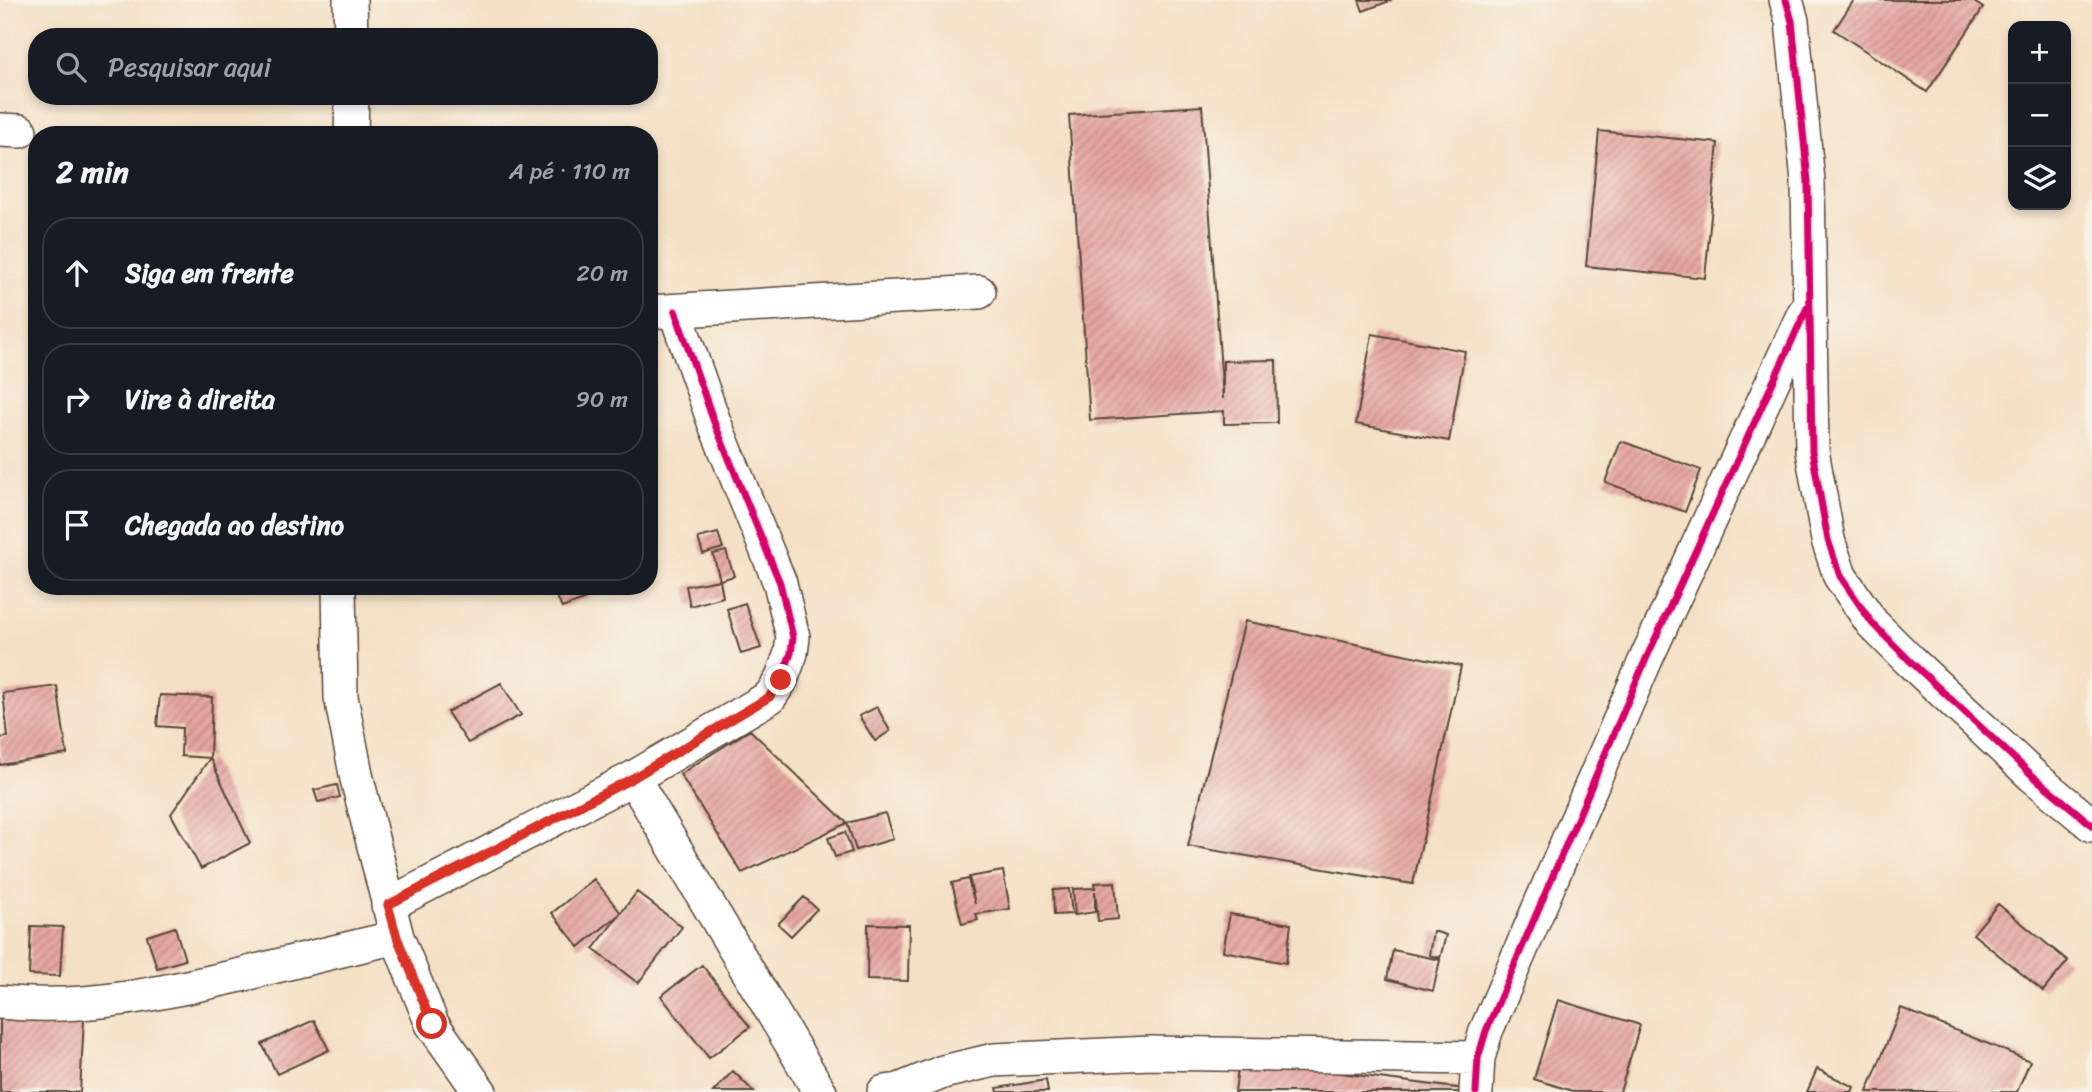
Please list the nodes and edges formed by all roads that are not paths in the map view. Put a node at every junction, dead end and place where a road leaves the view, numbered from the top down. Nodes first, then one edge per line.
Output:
1 (350, 0) edge
2 (1786, 0) edge
3 (351, 28) edge
4 (352, 105) edge
5 (351, 126) edge
6 (979, 292) dead end
7 (1808, 304) junction
8 (662, 312) edge
9 (340, 595) edge
10 (633, 778) junction
11 (2092, 825) edge
12 (388, 905) junction
13 (397, 937) junction
14 (0, 1002) edge
15 (1478, 1058) junction
16 (480, 1092) edge
17 (820, 1092) edge
18 (884, 1092) edge
19 (1476, 1092) edge

1 - 3 street
2 - 7 street
4 - 5 street
6 - 8 street
7 - 11 street
7 - 15 street
8 - 10 street
9 - 12 street
10 - 12 street
10 - 17 street
12 - 13 street
13 - 14 street
13 - 16 street
15 - 18 street
15 - 19 street

